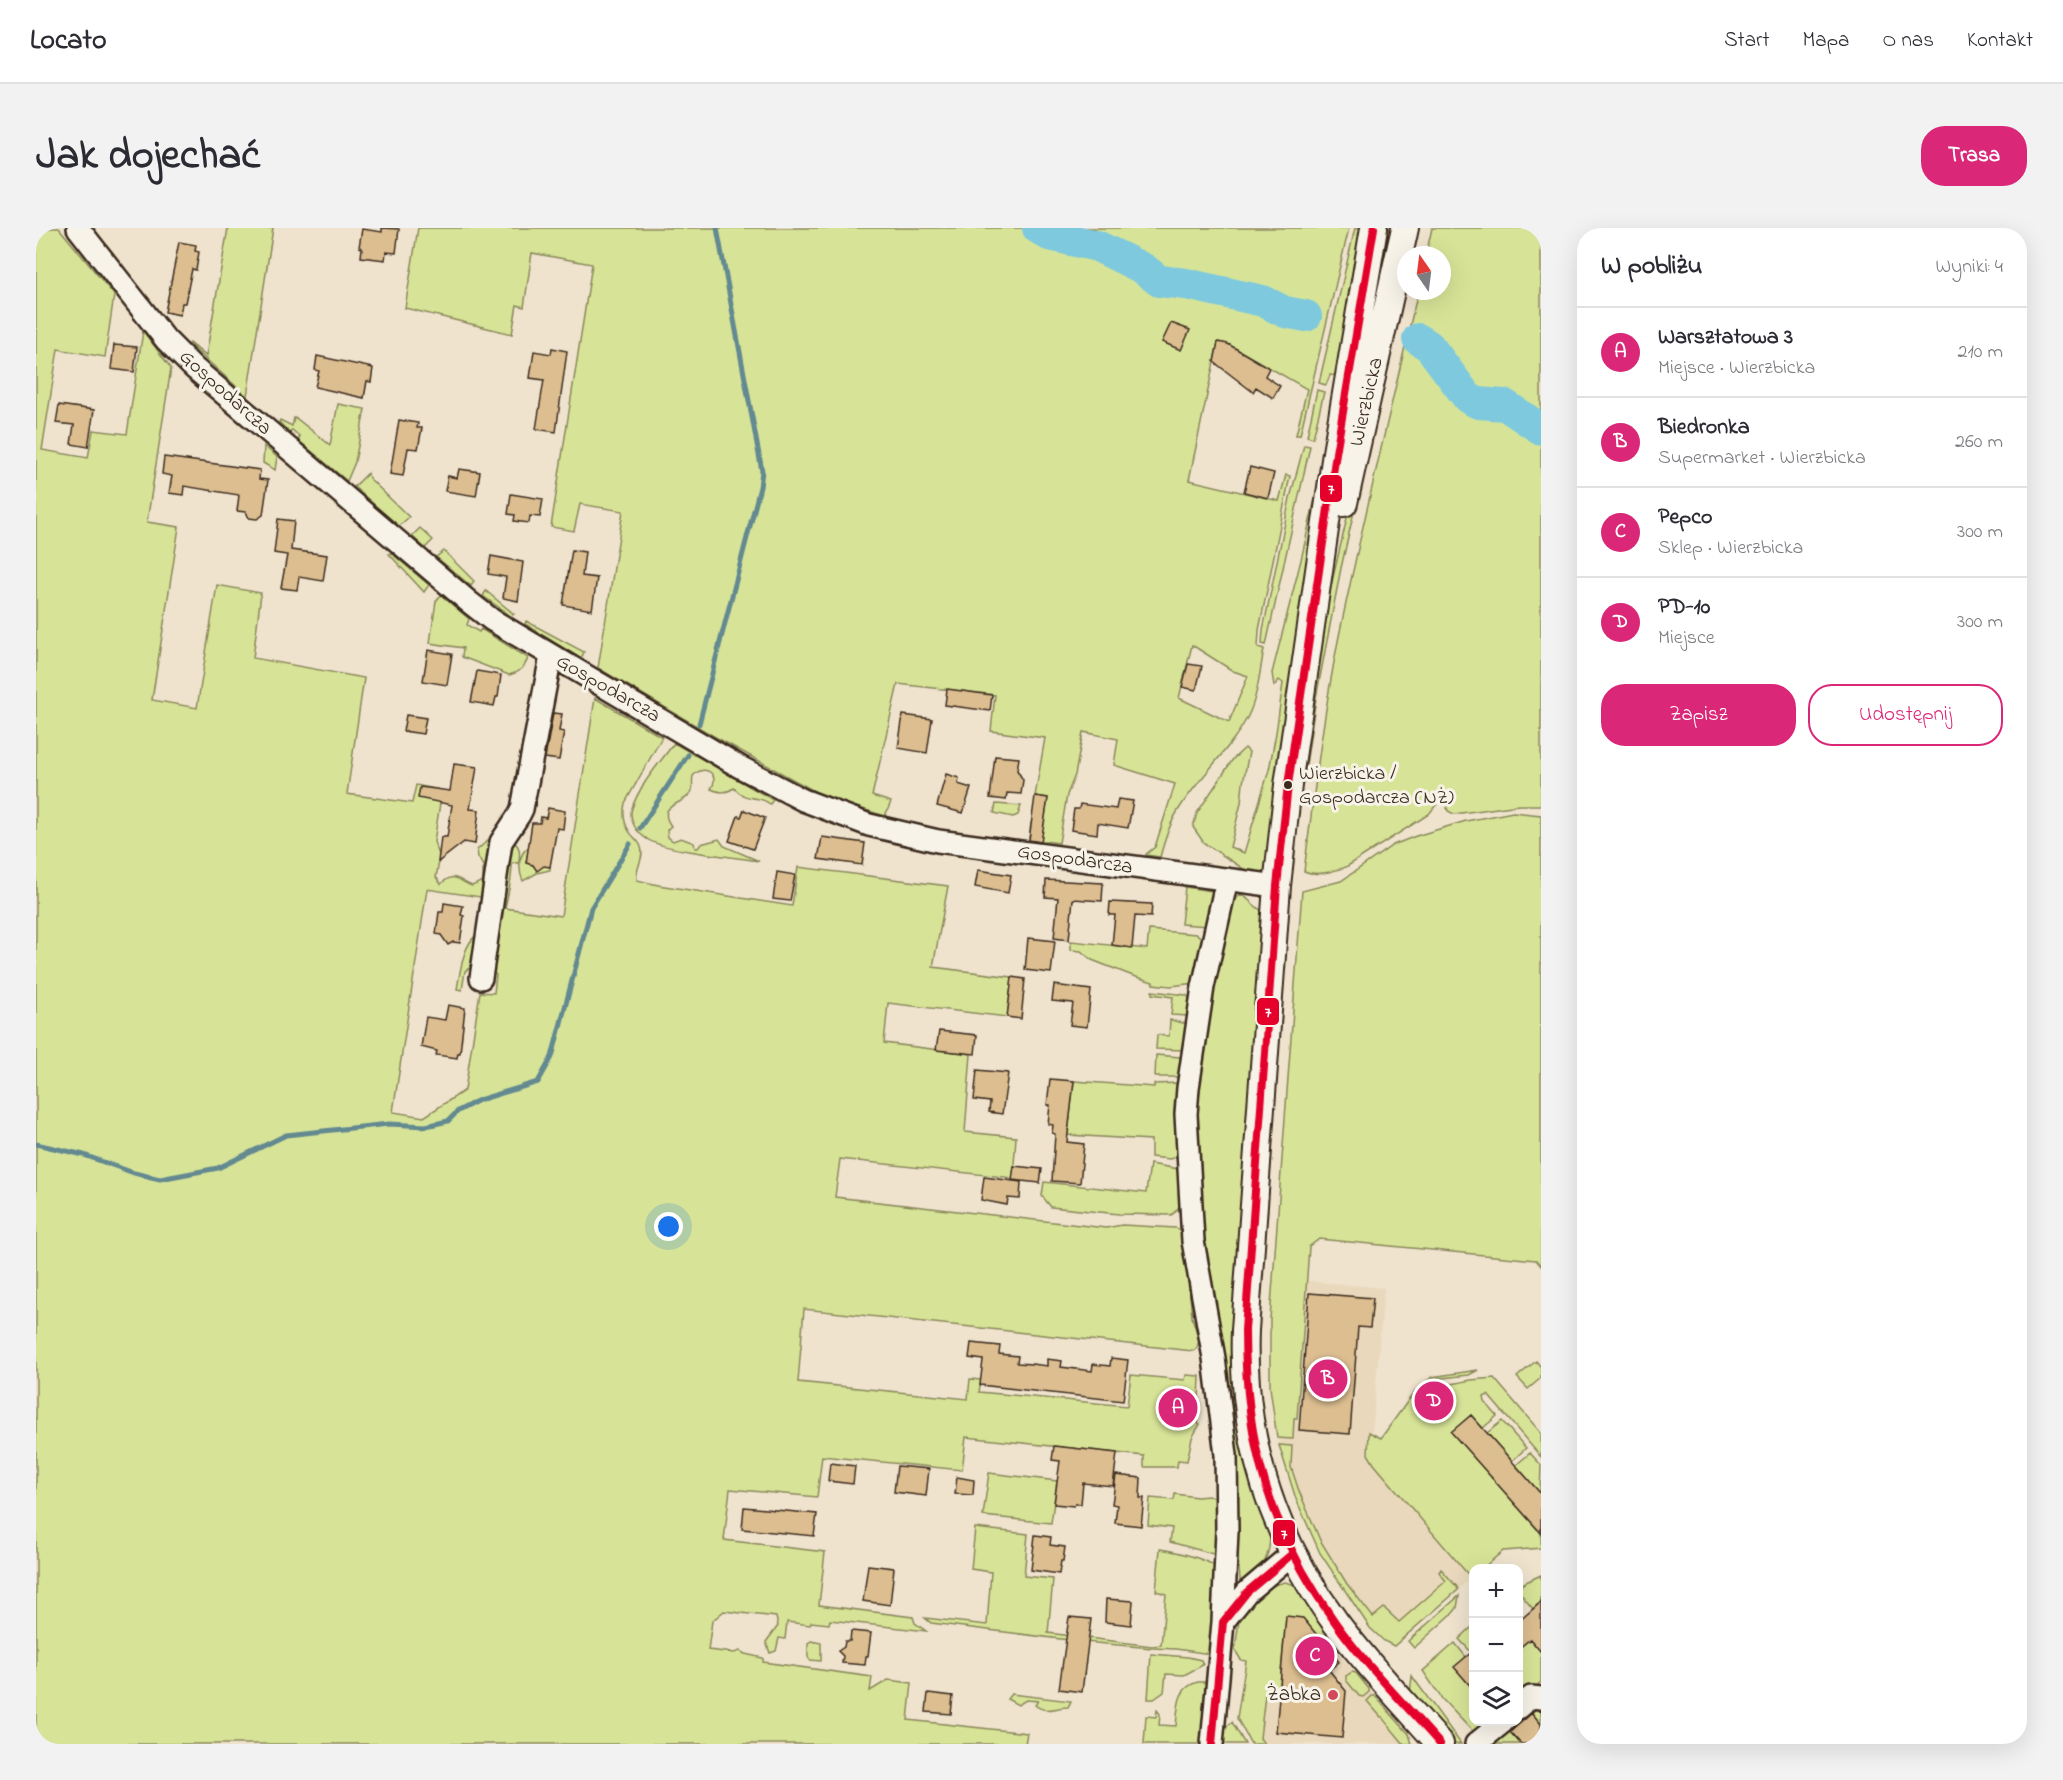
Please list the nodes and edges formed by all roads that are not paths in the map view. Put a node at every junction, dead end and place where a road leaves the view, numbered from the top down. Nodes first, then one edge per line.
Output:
1 (78, 228) edge
2 (1374, 228) edge
3 (1405, 228) edge
4 (550, 656) junction
5 (1304, 681) junction
6 (1227, 879) junction
7 (1277, 886) junction
8 (481, 978) dead end
9 (1292, 1554) junction
10 (1223, 1622) junction
11 (1541, 1698) edge
12 (1523, 1704) edge
13 (1416, 1716) junction
14 (1498, 1726) edge
15 (1212, 1744) edge
16 (1423, 1744) edge
17 (1440, 1744) edge
18 (1476, 1744) edge

1 - 4 street, Gospodarcza
2 - 5 street, Wierzbicka
3 - 5 street, Wierzbicka
4 - 6 street, Gospodarcza
4 - 8 street
5 - 7 street, Wierzbicka
6 - 7 street, Gospodarcza
6 - 10 street
7 - 9 street, Wierzbicka
9 - 10 street
9 - 13 street, Wierzbicka
10 - 15 street
11 - 12 street
13 - 16 street
13 - 17 street, Wierzbicka
14 - 18 street

